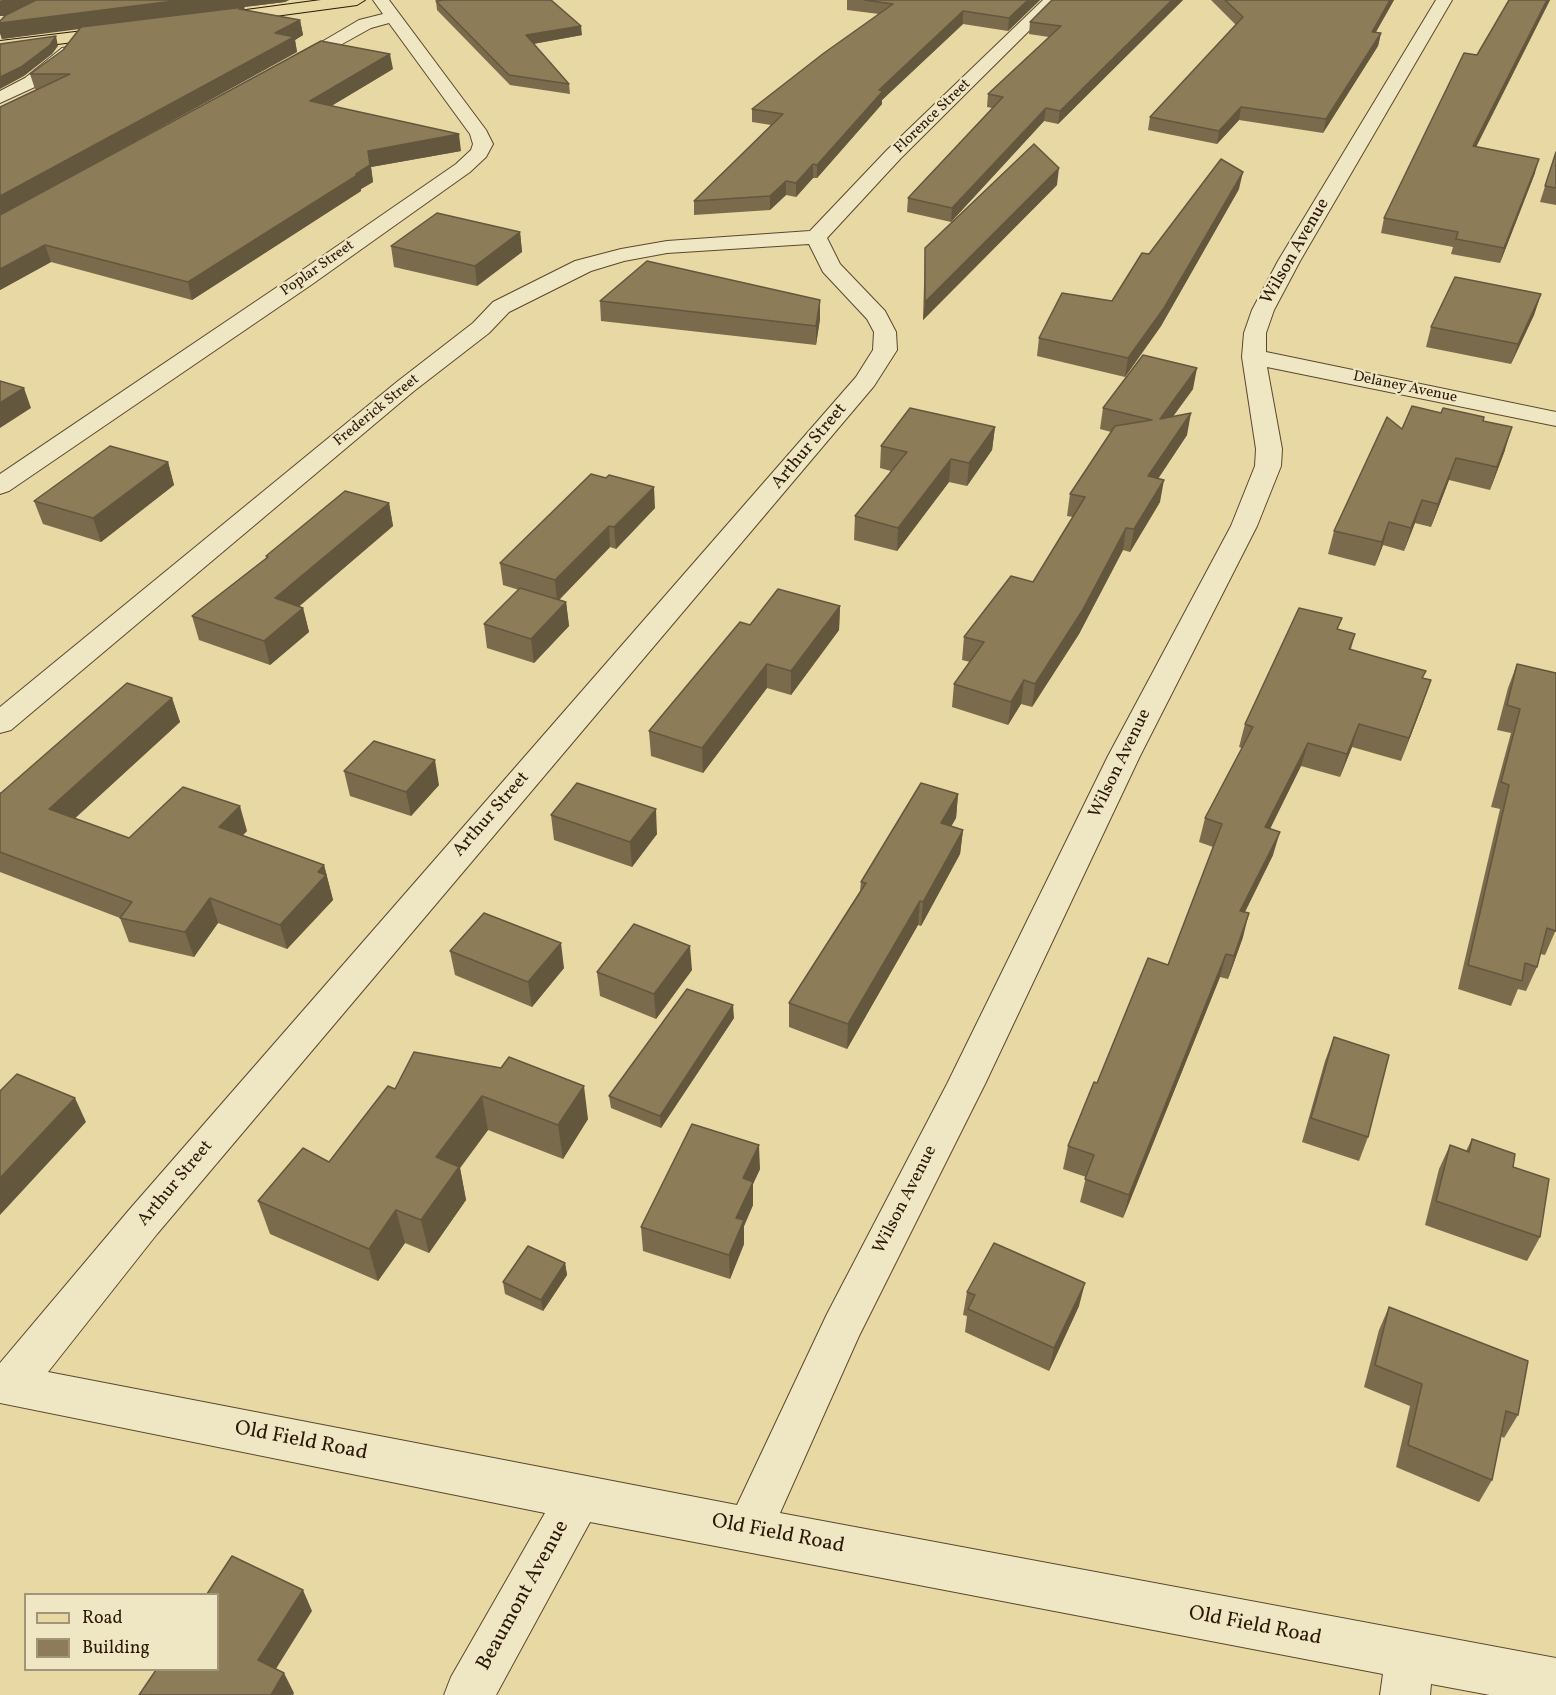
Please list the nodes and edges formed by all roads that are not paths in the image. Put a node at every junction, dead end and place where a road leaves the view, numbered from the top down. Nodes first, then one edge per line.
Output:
1 (357, 0) edge
2 (1052, 0) edge
3 (1444, 0) edge
4 (313, 3) edge
5 (387, 8) edge
6 (194, 22) edge
7 (135, 30) edge
8 (76, 37) junction
9 (0, 46) edge
10 (274, 75) edge
11 (0, 98) edge
12 (816, 237) junction
13 (1254, 357) junction
14 (1556, 419) edge
15 (0, 486) edge
16 (0, 723) edge
17 (5, 1384) edge
18 (579, 1497) junction
19 (750, 1529) junction
20 (1407, 1676) edge
21 (1556, 1683) edge
22 (469, 1695) edge

1 - 4 main road
2 - 12 street, Florence Street
3 - 13 street, Wilson Avenue
4 - 6 main road
5 - 10 street
5 - 15 street, Poplar Street
7 - 8 main road
8 - 9 main road
8 - 11 street
12 - 16 street, Frederick Street
12 - 17 street, Arthur Street
13 - 14 street, Delaney Avenue
13 - 19 street, Wilson Avenue
17 - 18 street, Old Field Road
18 - 19 street, Old Field Road
18 - 22 street, Beaumont Avenue
19 - 20 street, Old Field Road
20 - 21 street, Old Field Road

